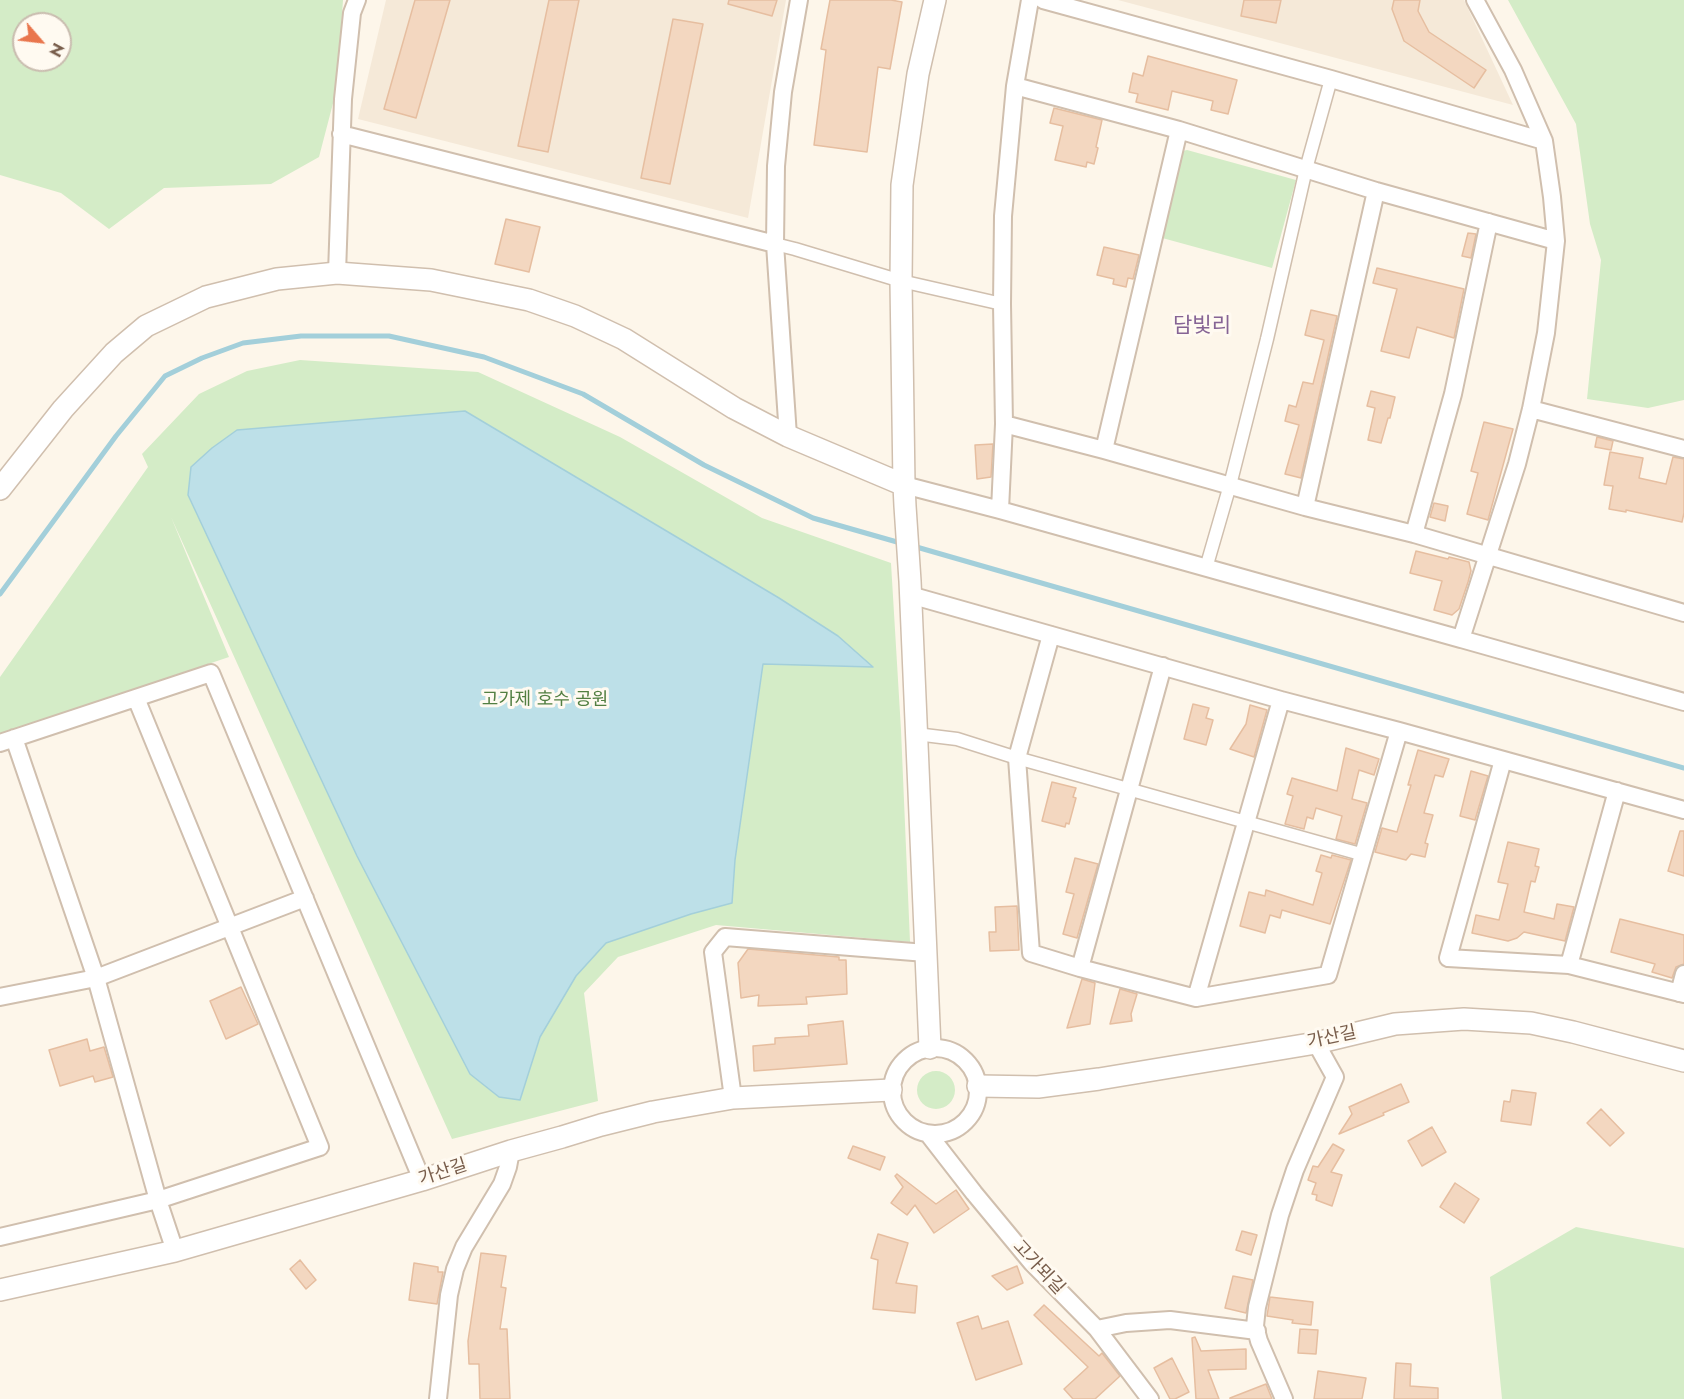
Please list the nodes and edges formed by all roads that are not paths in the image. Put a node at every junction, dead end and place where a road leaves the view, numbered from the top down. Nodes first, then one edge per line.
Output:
1 (357, 0) edge
2 (799, 0) edge
3 (935, 0) edge
4 (1030, 0) edge
5 (1043, 0) edge
6 (1474, 0) edge
7 (1330, 79) junction
8 (1016, 86) junction
9 (1179, 130) junction
10 (341, 134) junction
11 (1544, 141) junction
12 (1306, 169) junction
13 (1376, 191) junction
14 (1489, 222) junction
15 (1556, 241) junction
16 (775, 244) junction
17 (337, 273) junction
18 (901, 281) junction
19 (1002, 304) junction
20 (1531, 409) junction
21 (1004, 424) junction
22 (788, 436) junction
23 (1684, 449) edge
24 (1104, 450) junction
25 (904, 485) junction
26 (1230, 485) junction
27 (0, 489) edge
28 (1305, 507) junction
29 (1000, 510) junction
30 (1414, 534) junction
31 (1488, 556) junction
32 (1206, 568) junction
33 (910, 588) junction
34 (1684, 613) edge
35 (1051, 635) junction
36 (1461, 639) junction
37 (1163, 666) junction
38 (136, 698) junction
39 (1281, 700) junction
40 (1684, 702) edge
41 (1399, 731) junction
42 (916, 734) junction
43 (7, 740) edge
44 (1017, 758) junction
45 (1503, 760) junction
46 (1128, 790) junction
47 (1617, 791) junction
48 (1684, 810) edge
49 (1246, 822) junction
50 (1364, 855) junction
51 (305, 898) junction
52 (229, 926) junction
53 (926, 952) junction
54 (1569, 964) junction
55 (1080, 968) junction
56 (1684, 974) edge
57 (96, 978) junction
58 (1681, 993) edge
59 (0, 997) edge
60 (1196, 998) junction
61 (1316, 1043) junction
62 (930, 1048) junction
63 (1684, 1061) edge
64 (978, 1086) junction
65 (891, 1090) junction
66 (733, 1098) junction
67 (929, 1135) junction
68 (511, 1151) junction
69 (422, 1180) junction
70 (158, 1200) junction
71 (0, 1237) edge
72 (175, 1251) junction
73 (0, 1290) edge
74 (1097, 1329) junction
75 (1257, 1331) junction
76 (438, 1399) edge
77 (1150, 1399) edge
78 (1284, 1399) edge

1 - 10 street
2 - 16 street
3 - 18 street
4 - 8 street
5 - 7 street
6 - 11 street
7 - 11 street
7 - 12 street
8 - 9 street
8 - 19 street
9 - 12 street
9 - 24 street
10 - 16 street
10 - 17 street
11 - 15 street
12 - 13 street
12 - 26 street
13 - 14 street
13 - 28 street
14 - 15 street
14 - 30 street
15 - 20 street
16 - 18 street
16 - 22 street
17 - 22 street
17 - 27 street
18 - 19 street
18 - 25 street
19 - 21 street
20 - 23 street
20 - 31 street
21 - 24 street
21 - 29 street
22 - 25 street
24 - 26 street
25 - 29 street
25 - 33 street
26 - 28 street
26 - 32 street
28 - 30 street
29 - 32 street
30 - 31 street
31 - 34 street
31 - 36 street
32 - 36 street
33 - 35 street
33 - 42 street
35 - 37 street
35 - 44 street
36 - 40 street
37 - 39 street
37 - 46 street
38 - 43 street
38 - 51 street
38 - 52 street
39 - 41 street
39 - 49 street
41 - 45 street
41 - 50 street
42 - 44 street
42 - 53 street
43 - 57 street
44 - 46 street
44 - 55 street
45 - 47 street
45 - 54 street
46 - 49 street
46 - 55 street
47 - 48 street
47 - 54 street
49 - 50 street
49 - 60 street
50 - 60 street
51 - 52 street
51 - 69 street
52 - 57 street
52 - 70 street
53 - 62 street
53 - 66 street
54 - 58 street
55 - 60 street
56 - 58 street
57 - 59 street
57 - 70 street
61 - 63 street, 가산길
61 - 64 street, 가산길
61 - 75 street
62 - 64 street
62 - 65 street
64 - 67 street
65 - 66 street, 가산길
65 - 67 street
66 - 68 street, 가산길
67 - 74 street, 고가뫼길
68 - 69 street, 가산길
68 - 76 street
69 - 72 street, 가산길
70 - 71 street
70 - 72 street
72 - 73 street, 가산길
74 - 75 street
74 - 77 street, 고가뫼길
75 - 78 street

